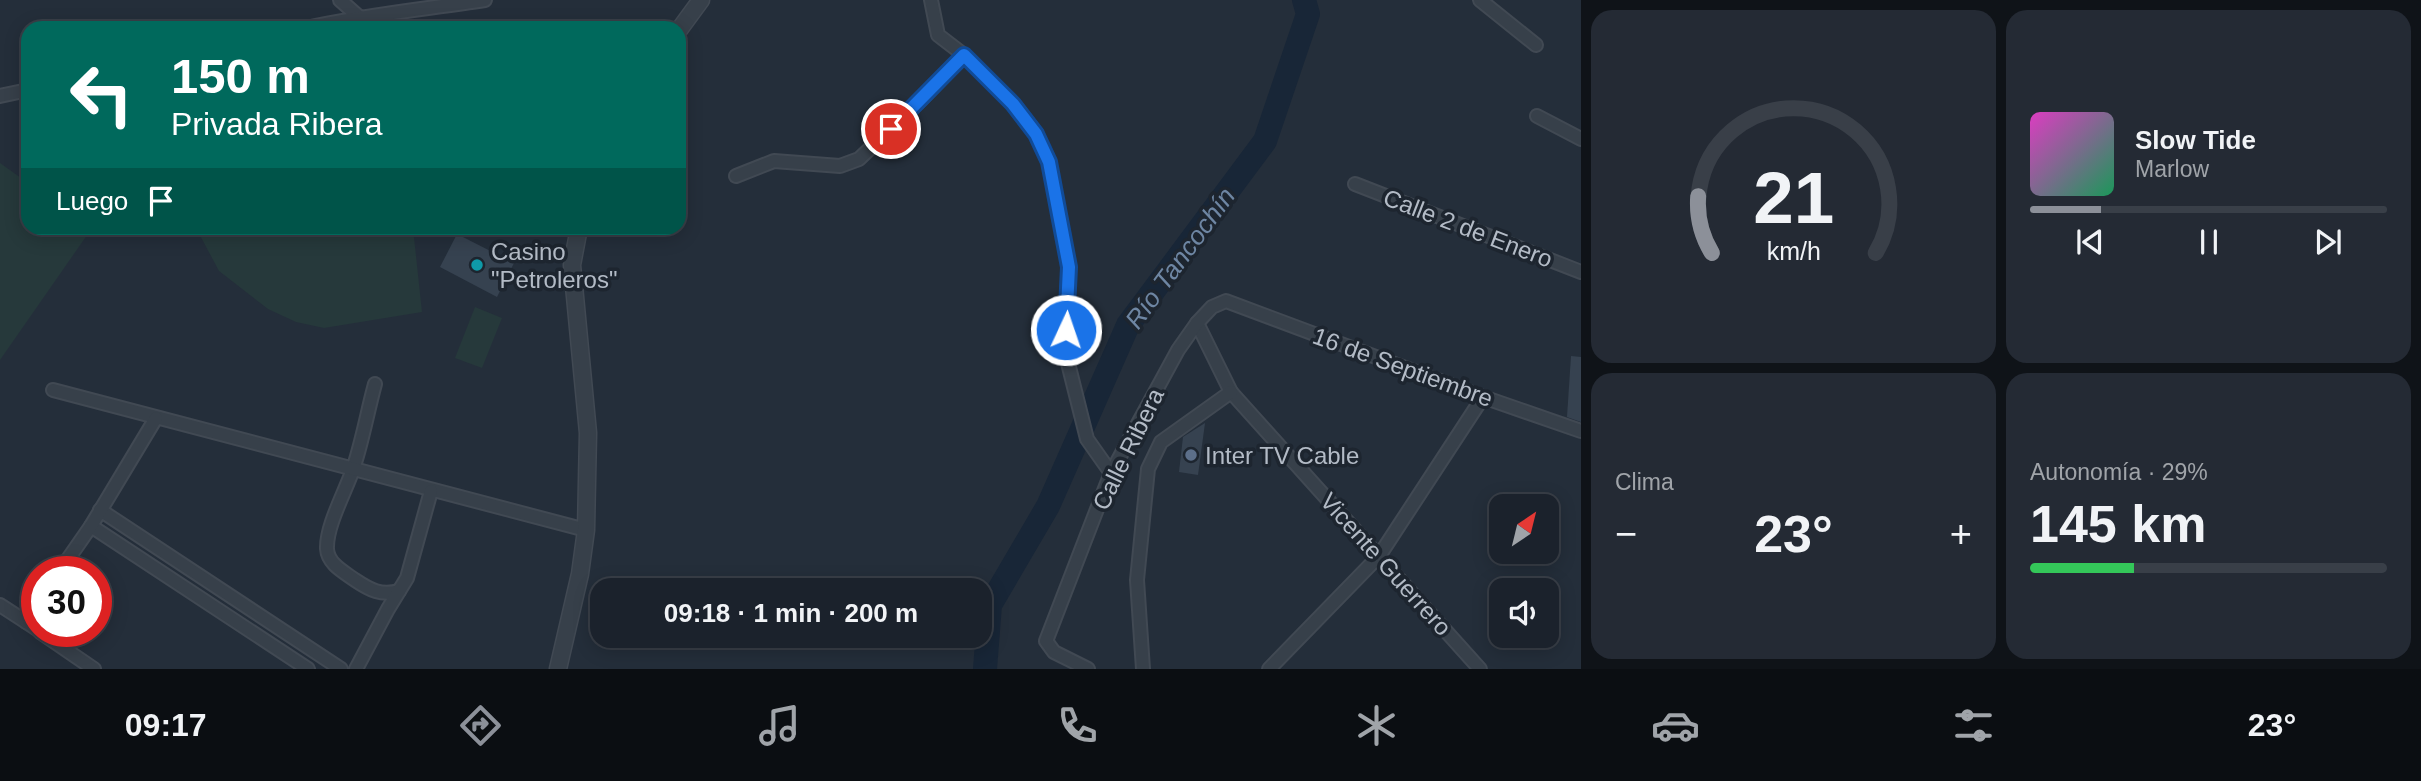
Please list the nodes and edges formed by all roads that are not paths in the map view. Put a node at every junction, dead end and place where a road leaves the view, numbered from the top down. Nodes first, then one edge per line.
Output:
1 (340, 0) edge
2 (485, 0) edge
3 (701, 0) edge
4 (931, 0) edge
5 (1480, 0) edge
6 (358, 16) junction
7 (336, 21) edge
8 (368, 21) edge
9 (686, 21) edge
10 (1536, 45) dead end
11 (964, 55) junction
12 (21, 92) edge
13 (0, 96) edge
14 (1537, 116) dead end
15 (1581, 139) edge
16 (736, 176) dead end
17 (1355, 184) dead end
18 (578, 235) edge
19 (1581, 272) edge
20 (1226, 301) joint
21 (1197, 323) junction
22 (375, 384) dead end
23 (53, 390) dead end
24 (1231, 392) junction
25 (1483, 397) junction
26 (156, 418) junction
27 (1581, 431) edge
28 (353, 470) junction
29 (1111, 473) junction
30 (431, 491) junction
31 (100, 510) junction
32 (91, 526) junction
33 (586, 530) junction
34 (71, 556) edge
35 (1378, 556) junction
36 (399, 591) junction
37 (0, 605) edge
38 (21, 619) edge
39 (62, 647) edge
40 (94, 669) edge
41 (308, 669) edge
42 (341, 669) edge
43 (356, 669) edge
44 (558, 669) edge
45 (1088, 669) edge
46 (1143, 669) edge
47 (1269, 669) edge
48 (1480, 669) edge

1 - 6 street
2 - 6 street
3 - 9 street
4 - 11 street
5 - 10 street
6 - 7 street
6 - 8 street
11 - 16 street
11 - 29 street
12 - 13 street
14 - 15 street
17 - 19 street, Calle 2 de Enero
18 - 33 street
20 - 21 street, Calle Ribera
20 - 25 street, 16 de Septiembre
21 - 24 street, Vicente Guerrero
21 - 29 street, Calle Ribera
22 - 28 street
23 - 26 street
24 - 35 street, Vicente Guerrero
24 - 46 street
25 - 27 street, 16 de Septiembre
25 - 35 street
26 - 28 street
26 - 31 street
28 - 30 street
28 - 36 street
29 - 45 street, Calle Ribera
30 - 33 street
30 - 36 street
31 - 32 street
31 - 42 street
32 - 34 street
32 - 41 street
33 - 44 street
35 - 47 street
35 - 48 street, Vicente Guerrero
36 - 43 street
37 - 38 street
39 - 40 street

